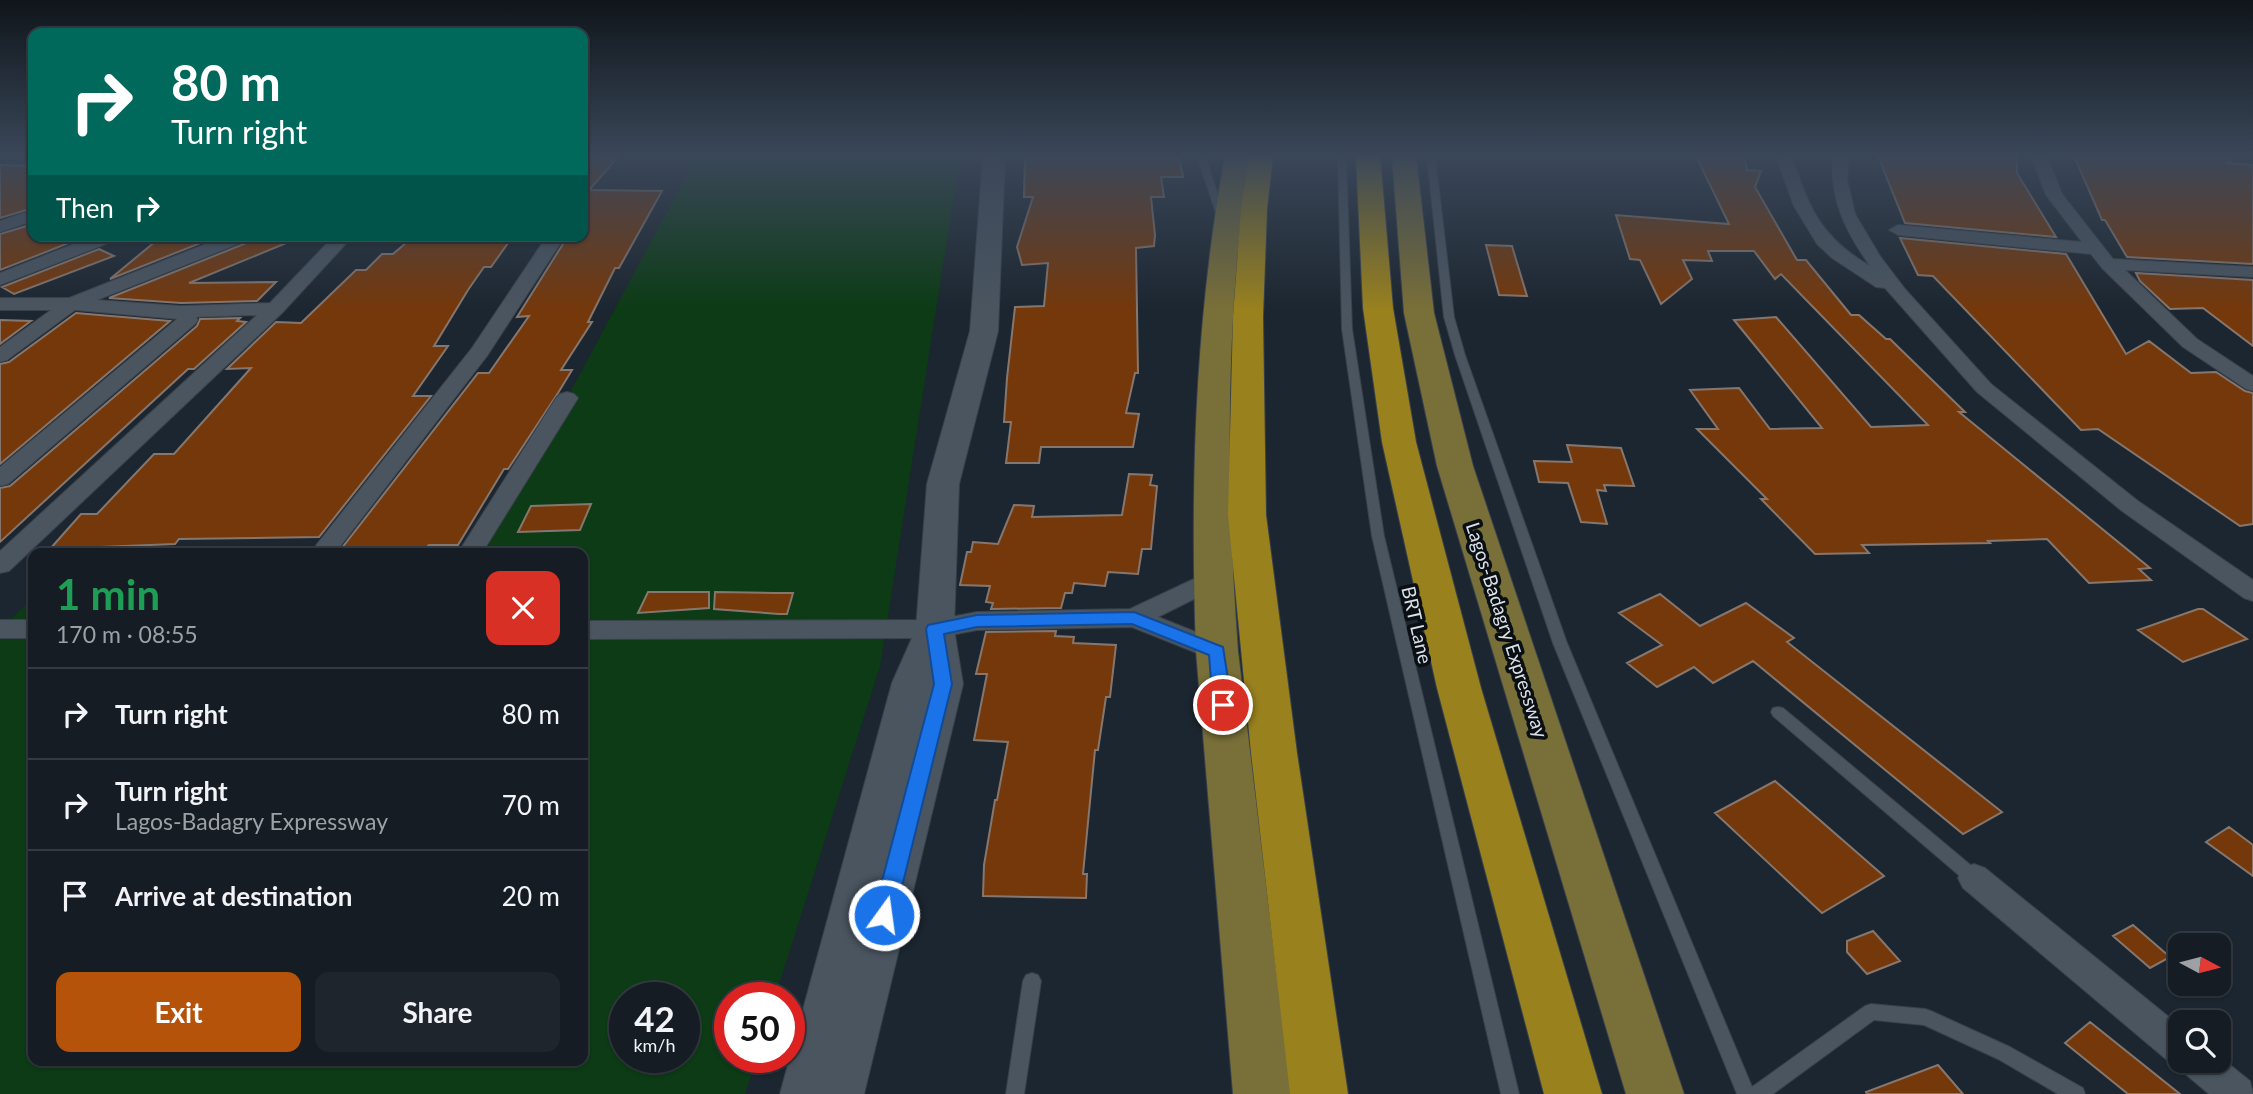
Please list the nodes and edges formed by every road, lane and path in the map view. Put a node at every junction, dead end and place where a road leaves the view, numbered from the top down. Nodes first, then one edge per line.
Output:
1 (991, 207) edge
2 (1217, 207) edge
3 (1229, 207) edge
4 (1254, 207) edge
5 (1257, 207) edge
6 (1343, 207) edge
7 (1371, 207) edge
8 (1409, 207) edge
9 (1437, 207) edge
10 (1804, 207) edge
11 (1845, 207) edge
12 (2063, 207) edge
13 (28, 217) edge
14 (0, 227) edge
15 (1225, 230) junction
16 (1898, 230) dead end
17 (95, 242) edge
18 (227, 242) edge
19 (338, 242) edge
20 (552, 242) edge
21 (2095, 249) junction
22 (2108, 264) junction
23 (2253, 272) edge
24 (0, 279) edge
25 (1898, 293) junction
26 (0, 304) edge
27 (71, 304) junction
28 (275, 309) junction
29 (181, 313) junction
30 (0, 356) edge
31 (2253, 385) edge
32 (567, 398) dead end
33 (0, 478) edge
34 (326, 548) edge
35 (473, 548) edge
36 (0, 565) edge
37 (1213, 579) junction
38 (2253, 592) edge
39 (1134, 618) junction
40 (0, 629) edge
41 (28, 629) edge
42 (934, 629) junction
43 (588, 630) edge
44 (1217, 651) junction
45 (1778, 712) dead end
46 (1974, 878) joint
47 (1032, 981) dead end
48 (2168, 1038) edge
49 (2212, 1073) edge
50 (806, 1094) edge
51 (838, 1094) edge
52 (1016, 1094) edge
53 (1262, 1094) edge
54 (1319, 1094) edge
55 (1332, 1094) edge
56 (1510, 1094) edge
57 (1573, 1094) edge
58 (1655, 1094) edge
59 (1746, 1094) edge
60 (1758, 1094) edge
61 (2076, 1094) edge
62 (2237, 1094) edge

1 - 42 main road
2 - 15 lane
3 - 15 main road
4 - 54 highway
5 - 55 lane
6 - 56 lane, BRT Lane
7 - 57 highway
8 - 58 main road, Lagos-Badagry Expressway
9 - 59 lane
10 - 25 street
11 - 25 street
12 - 21 street
13 - 14 street
15 - 37 main road
16 - 21 street
17 - 24 street
18 - 27 street
19 - 28 street
20 - 34 street
21 - 22 street
22 - 23 street
22 - 31 street
25 - 38 street
26 - 27 street
27 - 29 street
27 - 30 street
28 - 29 street
28 - 36 street
29 - 33 street
32 - 35 street
37 - 39 street
37 - 44 main road
39 - 42 street
39 - 44 street
40 - 41 street
42 - 43 street
42 - 50 main road
42 - 51 main road
44 - 53 main road
45 - 46 lane
46 - 48 street
47 - 52 lane
49 - 62 street
60 - 61 lane

